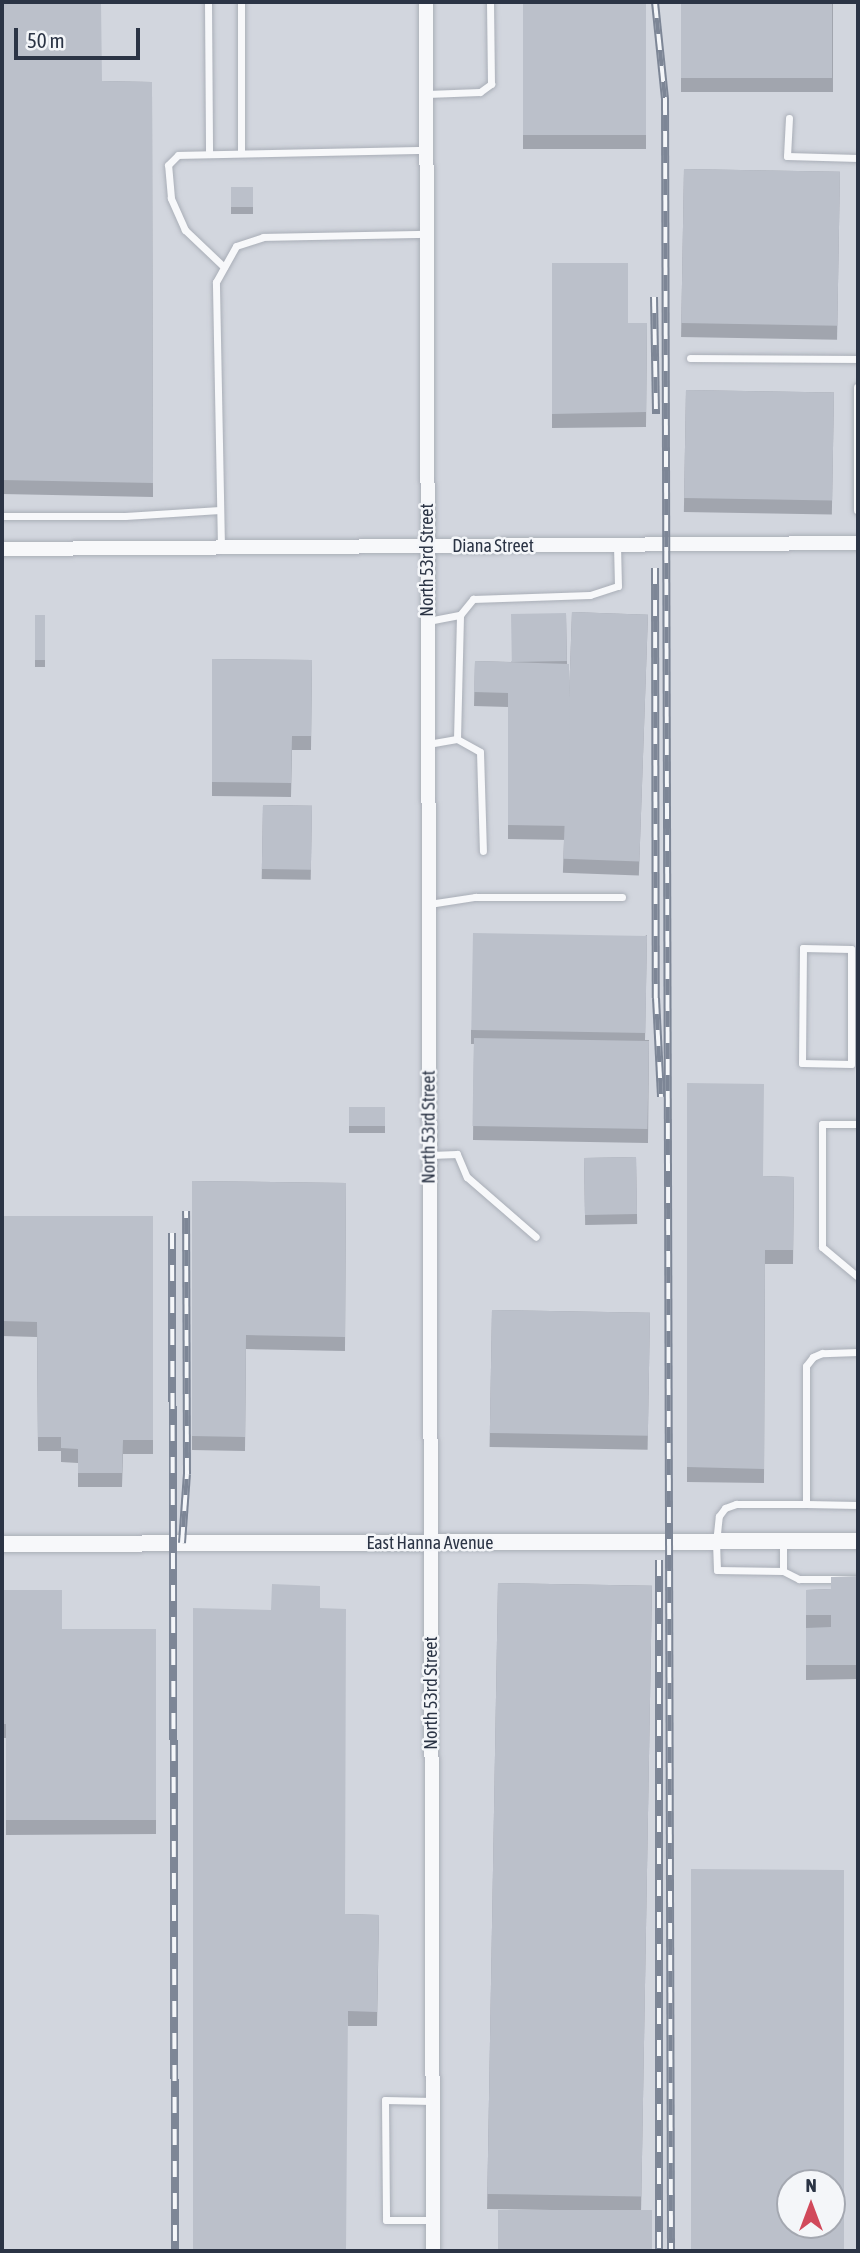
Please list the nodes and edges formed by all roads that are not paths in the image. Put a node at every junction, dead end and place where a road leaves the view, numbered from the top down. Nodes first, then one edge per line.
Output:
1 (208, 2) edge
2 (242, 2) edge
3 (426, 2) edge
4 (489, 2) edge
5 (426, 94) junction
6 (789, 118) dead end
7 (426, 150) junction
8 (241, 153) junction
9 (209, 154) junction
10 (858, 158) edge
11 (426, 234) junction
12 (224, 267) junction
13 (690, 358) dead end
14 (858, 359) edge
15 (857, 387) edge
16 (858, 470) edge
17 (220, 510) junction
18 (857, 510) edge
19 (2, 516) edge
20 (858, 543) edge
21 (617, 545) junction
22 (427, 546) junction
23 (220, 548) junction
24 (2, 549) edge
25 (460, 615) junction
26 (428, 621) junction
27 (457, 739) junction
28 (428, 744) junction
29 (483, 850) dead end
30 (622, 897) dead end
31 (428, 904) junction
32 (855, 988) edge
33 (858, 1124) edge
34 (429, 1155) junction
35 (536, 1237) dead end
36 (858, 1277) edge
37 (858, 1352) edge
38 (806, 1504) junction
39 (858, 1504) edge
40 (858, 1541) edge
41 (783, 1542) junction
42 (430, 1543) junction
43 (716, 1543) junction
44 (2, 1544) edge
45 (783, 1571) junction
46 (858, 1579) edge
47 (433, 2101) junction
48 (433, 2220) junction
49 (433, 2251) edge

1 - 9 lane
2 - 8 lane
3 - 5 street, North 53rd Street
4 - 5 lane
5 - 7 street, North 53rd Street
6 - 10 lane
7 - 8 lane
7 - 11 street, North 53rd Street
8 - 9 lane
9 - 12 lane
11 - 12 lane
11 - 22 street, North 53rd Street
12 - 17 lane
13 - 14 lane
15 - 16 lane
16 - 18 lane
17 - 19 lane
17 - 23 lane
20 - 21 street, Diana Street
21 - 22 street, Diana Street
21 - 25 lane
22 - 23 street, Diana Street
22 - 26 street, North 53rd Street
23 - 24 street, Diana Street
25 - 26 lane
25 - 27 lane
26 - 28 street, North 53rd Street
27 - 28 lane
27 - 29 lane
28 - 31 street, North 53rd Street
30 - 31 lane
31 - 34 street, North 53rd Street
32 - 32 lane
33 - 36 lane
34 - 35 lane
34 - 42 street, North 53rd Street
37 - 38 lane
38 - 39 lane
38 - 43 lane
40 - 41 street, East Hanna Avenue
41 - 43 street, East Hanna Avenue
41 - 45 lane
42 - 43 street, East Hanna Avenue
42 - 44 street, East Hanna Avenue
42 - 47 street, North 53rd Street
43 - 45 lane
45 - 46 lane
47 - 48 street, North 53rd Street
47 - 48 lane
48 - 49 street, North 53rd Street

